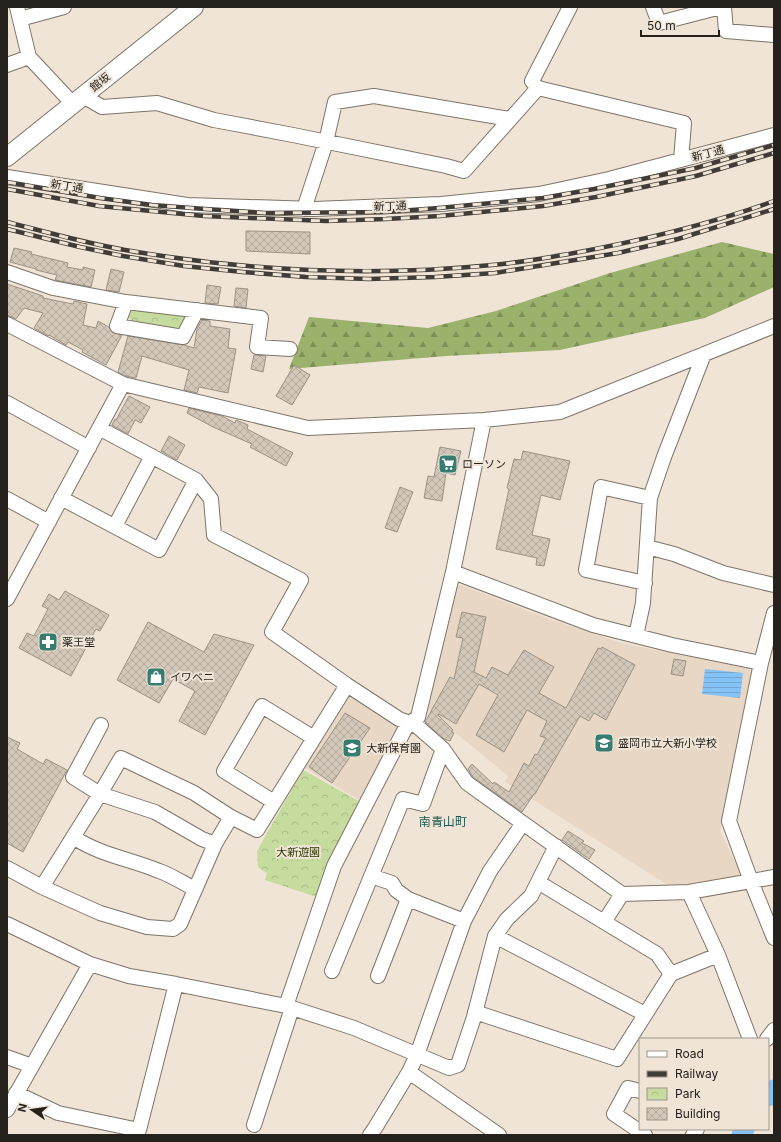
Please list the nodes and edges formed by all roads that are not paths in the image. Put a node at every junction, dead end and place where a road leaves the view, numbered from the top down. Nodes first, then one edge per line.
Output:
1 (64, 7) edge
2 (194, 7) edge
3 (570, 7) edge
4 (653, 7) edge
5 (721, 7) edge
6 (724, 7) edge
7 (18, 13) edge
8 (774, 34) edge
9 (29, 57) junction
10 (7, 65) edge
11 (538, 88) junction
12 (78, 100) junction
13 (510, 119) junction
14 (771, 136) edge
15 (326, 142) junction
16 (7, 157) edge
17 (681, 160) junction
18 (7, 177) edge
19 (304, 209) junction
20 (7, 272) edge
21 (126, 302) junction
22 (197, 310) junction
23 (7, 324) edge
24 (774, 326) edge
25 (290, 349) dead end
26 (704, 354) junction
27 (123, 384) junction
28 (7, 403) edge
29 (484, 420) junction
30 (99, 428) junction
31 (88, 448) junction
32 (152, 456) junction
33 (196, 480) junction
34 (61, 498) junction
35 (650, 498) junction
36 (7, 499) edge
37 (49, 522) junction
38 (115, 526) junction
39 (647, 547) junction
40 (453, 572) junction
41 (645, 583) junction
42 (774, 585) edge
43 (7, 599) edge
44 (774, 612) edge
45 (636, 636) junction
46 (761, 663) junction
47 (347, 685) junction
48 (410, 723) junction
49 (101, 726) dead end
50 (314, 738) junction
51 (443, 749) junction
52 (100, 794) junction
53 (274, 802) junction
54 (231, 817) junction
55 (522, 823) junction
56 (73, 837) junction
57 (215, 844) junction
58 (556, 846) junction
59 (7, 868) edge
60 (371, 876) junction
61 (774, 877) edge
62 (751, 881) junction
63 (538, 882) junction
64 (42, 887) junction
65 (195, 889) junction
66 (689, 892) junction
67 (622, 894) junction
68 (408, 899) junction
69 (464, 921) junction
70 (604, 922) junction
71 (7, 924) edge
72 (495, 936) junction
73 (774, 938) edge
74 (718, 956) junction
75 (90, 964) junction
76 (332, 971) dead end
77 (671, 974) junction
78 (378, 976) dead end
79 (176, 984) junction
80 (289, 1007) junction
81 (475, 1012) junction
82 (645, 1014) junction
83 (774, 1030) edge
84 (750, 1038) edge
85 (768, 1038) edge
86 (417, 1055) junction
87 (7, 1057) edge
88 (32, 1066) junction
89 (409, 1072) junction
90 (639, 1090) edge
91 (16, 1093) junction
92 (7, 1110) edge
93 (254, 1125) dead end
94 (370, 1135) edge
95 (499, 1135) edge
96 (646, 1135) edge

1 - 7 street
2 - 12 main road, 館坂
3 - 11 street
4 - 5 street
6 - 8 street
7 - 9 street
9 - 10 street
9 - 12 street
11 - 13 street
11 - 17 street
12 - 15 street
12 - 16 main road, 館坂
13 - 15 street
13 - 15 street
14 - 17 street, 新丁通
15 - 19 street
17 - 19 street, 新丁通
18 - 19 street, 新丁通
20 - 21 street
21 - 22 street
21 - 22 street
22 - 25 street
23 - 27 street
24 - 26 street
26 - 29 street
26 - 35 street
27 - 29 street
27 - 30 street
28 - 31 street
29 - 40 street
30 - 31 street
30 - 32 street
31 - 34 street
32 - 33 street
32 - 38 street
33 - 38 street
33 - 47 street
34 - 37 street
34 - 38 street
35 - 39 street
35 - 41 street
36 - 37 street
37 - 43 street
39 - 41 street
39 - 42 street
40 - 45 street
40 - 48 street
41 - 45 street
44 - 46 street
45 - 46 street
46 - 62 street
47 - 48 street
47 - 50 street
48 - 51 street
48 - 80 street
49 - 52 street
50 - 53 street
50 - 53 street
51 - 55 street
51 - 60 street
52 - 54 street
52 - 56 street
52 - 57 street
53 - 54 street
54 - 57 street
55 - 58 street
55 - 69 street
56 - 64 street
56 - 65 street
57 - 65 street
58 - 63 street
58 - 67 street
59 - 64 street
60 - 68 street
60 - 76 street
61 - 62 street
62 - 66 street
62 - 73 street
63 - 70 street
63 - 72 street
64 - 65 street
66 - 67 street
66 - 74 street
67 - 70 street
68 - 69 street
68 - 78 street
69 - 86 street
70 - 77 street
71 - 75 street
72 - 81 street
72 - 82 street
74 - 77 street
74 - 84 street
75 - 79 street
75 - 88 street
77 - 82 street
79 - 80 street
79 - 91 street
80 - 86 street
80 - 93 street
81 - 82 street
81 - 86 street
83 - 85 street
86 - 89 street
87 - 88 street
88 - 91 street
89 - 94 street
89 - 95 street
90 - 96 street
91 - 92 street

